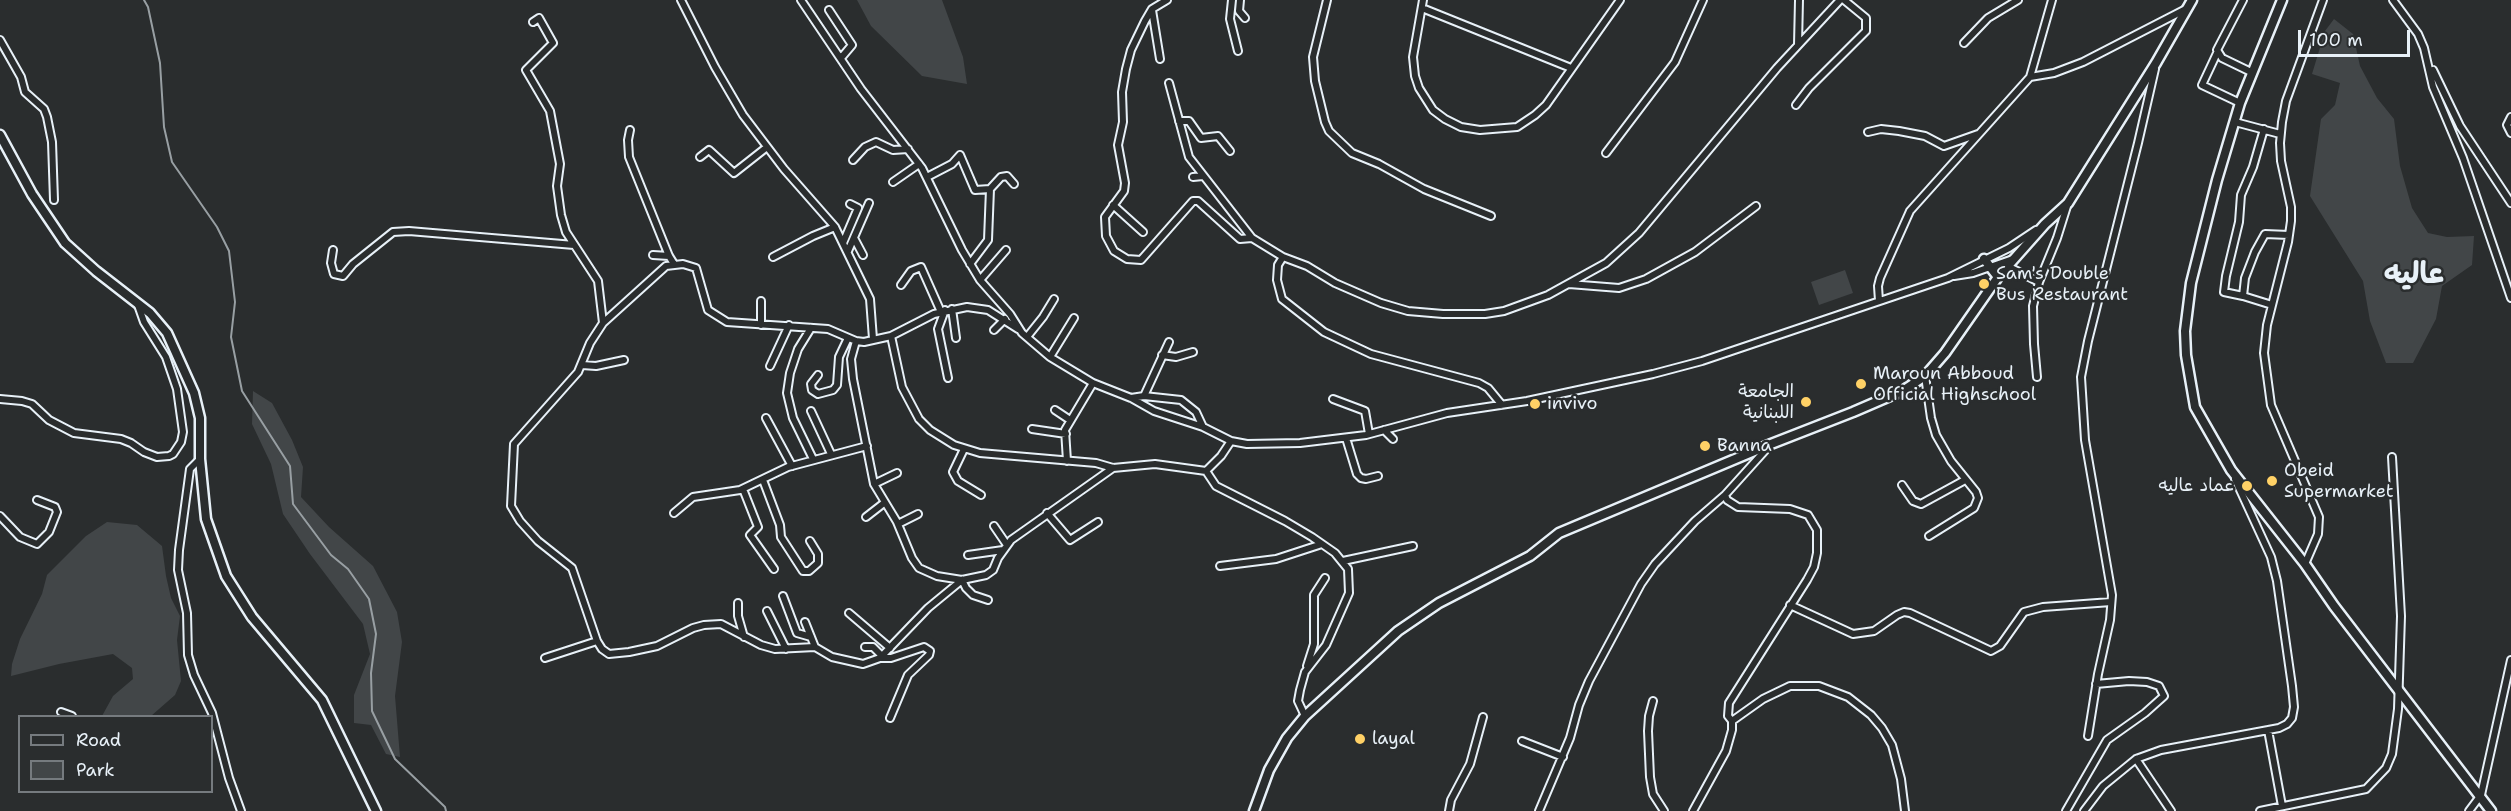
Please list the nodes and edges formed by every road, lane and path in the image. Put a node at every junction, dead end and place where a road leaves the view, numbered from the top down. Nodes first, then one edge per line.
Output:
1 (681, 0) edge
2 (801, 0) edge
3 (1167, 0) edge
4 (1232, 0) edge
5 (1240, 0) edge
6 (1328, 0) edge
7 (1423, 0) edge
8 (1620, 0) edge
9 (1703, 0) edge
10 (1799, 0) edge
11 (1842, 0) edge
12 (2018, 0) edge
13 (2052, 0) edge
14 (2243, 0) edge
15 (2282, 0) edge
16 (2323, 0) edge
17 (2393, 0) edge
18 (2190, 4) edge
19 (1422, 8) junction
20 (1152, 9) junction
21 (828, 10) dead end
22 (1245, 18) dead end
23 (533, 22) dead end
24 (0, 40) edge
25 (1964, 43) dead end
26 (1798, 45) junction
27 (1238, 51) dead end
28 (2217, 53) junction
29 (841, 58) junction
30 (1160, 59) dead end
31 (2156, 63) junction
32 (2430, 64) junction
33 (1571, 68) junction
34 (2251, 72) junction
35 (2030, 77) junction
36 (1168, 83) dead end
37 (2240, 103) junction
38 (1796, 105) dead end
39 (2511, 117) edge
40 (1179, 121) junction
41 (2235, 122) junction
42 (2264, 129) junction
43 (630, 130) dead end
44 (1868, 132) dead end
45 (1982, 133) junction
46 (2511, 133) edge
47 (2280, 134) junction
48 (0, 135) edge
49 (768, 147) junction
50 (908, 149) junction
51 (1230, 151) dead end
52 (1606, 153) dead end
53 (700, 158) dead end
54 (853, 160) dead end
55 (919, 164) junction
56 (1203, 176) junction
57 (927, 177) junction
58 (1193, 177) dead end
59 (893, 182) dead end
60 (1014, 184) dead end
61 (990, 189) junction
62 (54, 200) dead end
63 (868, 203) dead end
64 (2068, 203) junction
65 (2511, 203) edge
66 (850, 204) dead end
67 (1113, 205) junction
68 (1756, 206) dead end
69 (1491, 216) dead end
70 (2045, 224) junction
71 (835, 227) junction
72 (1143, 232) dead end
73 (2289, 235) junction
74 (854, 238) junction
75 (1252, 238) junction
76 (843, 243) junction
77 (574, 245) junction
78 (333, 250) dead end
79 (1006, 250) dead end
80 (848, 252) junction
81 (653, 255) dead end
82 (863, 255) dead end
83 (669, 256) junction
84 (2019, 256) junction
85 (773, 257) dead end
86 (1283, 257) junction
87 (1984, 259) junction
88 (674, 264) junction
89 (970, 264) junction
90 (1990, 267) junction
91 (2009, 267) junction
92 (1998, 277) junction
93 (1948, 278) junction
94 (980, 280) junction
95 (2039, 282) junction
96 (1568, 284) junction
97 (901, 285) dead end
98 (2243, 296) junction
99 (2511, 298) edge
100 (1054, 299) dead end
101 (761, 301) dead end
102 (1879, 302) junction
103 (138, 304) junction
104 (2272, 305) junction
105 (946, 311) junction
106 (1074, 318) dead end
107 (1005, 319) junction
108 (603, 324) junction
109 (761, 325) junction
110 (789, 325) junction
111 (811, 328) junction
112 (994, 330) dead end
113 (1024, 335) junction
114 (891, 336) junction
115 (848, 338) junction
116 (956, 338) dead end
117 (873, 339) junction
118 (856, 341) junction
119 (1169, 342) dead end
120 (1193, 352) dead end
121 (1162, 355) junction
122 (1050, 357) junction
123 (624, 360) dead end
124 (582, 365) junction
125 (770, 366) dead end
126 (818, 375) dead end
127 (1925, 376) junction
128 (2037, 377) dead end
129 (948, 378) dead end
130 (1093, 383) junction
131 (1144, 396) junction
132 (1131, 398) junction
133 (0, 399) edge
134 (1333, 399) dead end
135 (1502, 405) junction
136 (1054, 410) dead end
137 (811, 411) dead end
138 (766, 418) dead end
139 (1070, 420) junction
140 (862, 425) junction
141 (855, 427) dead end
142 (1203, 427) junction
143 (1032, 429) dead end
144 (1384, 430) junction
145 (1369, 434) junction
146 (1066, 435) junction
147 (1346, 438) junction
148 (1393, 439) dead end
149 (1231, 441) junction
150 (1771, 444) junction
151 (867, 446) junction
152 (964, 449) junction
153 (831, 454) junction
154 (2392, 457) dead end
155 (200, 459) junction
156 (813, 459) junction
157 (1067, 461) junction
158 (792, 466) junction
159 (1113, 468) junction
160 (2231, 470) junction
161 (1206, 471) junction
162 (897, 473) dead end
163 (1378, 476) dead end
164 (763, 480) junction
165 (1965, 480) junction
166 (874, 484) junction
167 (1902, 485) dead end
168 (743, 489) junction
169 (981, 495) dead end
170 (1725, 495) junction
171 (38, 500) dead end
172 (885, 503) junction
173 (674, 513) dead end
174 (1047, 513) junction
175 (918, 514) dead end
176 (0, 516) edge
177 (866, 517) dead end
178 (1098, 522) dead end
179 (898, 524) junction
180 (994, 526) dead end
181 (1929, 536) dead end
182 (810, 541) dead end
183 (1322, 544) junction
184 (1413, 546) dead end
185 (1005, 548) junction
186 (968, 555) dead end
187 (1343, 561) junction
188 (2305, 564) junction
189 (1220, 566) dead end
190 (774, 569) dead end
191 (1325, 578) dead end
192 (962, 580) junction
193 (783, 596) dead end
194 (988, 600) dead end
195 (2111, 602) junction
196 (738, 603) dead end
197 (1790, 605) junction
198 (767, 611) dead end
199 (849, 613) dead end
200 (805, 622) dead end
201 (744, 637) junction
202 (811, 637) junction
203 (597, 641) junction
204 (815, 647) junction
205 (865, 647) dead end
206 (890, 648) junction
207 (786, 649) junction
208 (881, 657) junction
209 (545, 658) dead end
210 (2511, 660) edge
211 (1305, 672) junction
212 (2096, 684) junction
213 (2398, 690) junction
214 (1653, 701) dead end
215 (62, 712) dead end
216 (68, 715) edge
217 (210, 715) edge
218 (1305, 716) junction
219 (1483, 717) dead end
220 (890, 718) dead end
221 (1732, 721) junction
222 (213, 725) edge
223 (2268, 729) junction
224 (2088, 736) dead end
225 (1521, 741) dead end
226 (1563, 757) junction
227 (2136, 759) junction
228 (2481, 795) junction
229 (2282, 806) junction
230 (241, 811) edge
231 (376, 811) edge
232 (1254, 811) edge
233 (1449, 811) edge
234 (1539, 811) edge
235 (1664, 811) edge
236 (1693, 811) edge
237 (1905, 811) edge
238 (2066, 811) edge
239 (2084, 811) edge
240 (2171, 811) edge
241 (2260, 811) edge
242 (2469, 811) edge
243 (2491, 811) edge

1 - 49 street
2 - 29 street
3 - 20 street
4 - 27 street
5 - 22 street
6 - 69 street
7 - 19 street
8 - 33 street
9 - 52 street
10 - 26 street
11 - 26 street
11 - 38 street
12 - 25 street
13 - 35 street
14 - 28 street
15 - 34 main road
16 - 47 street
17 - 32 street
18 - 31 main road
18 - 35 street
19 - 33 street
19 - 33 street
20 - 30 street
20 - 67 street
21 - 29 street
23 - 77 street
24 - 62 street
26 - 96 street
28 - 34 street
28 - 37 street
29 - 50 street
31 - 64 main road
31 - 195 street
32 - 65 street
32 - 99 street
34 - 37 main road
35 - 45 street
36 - 40 street
37 - 41 main road
39 - 46 street
40 - 51 street
40 - 56 street
41 - 42 street
41 - 160 main road
42 - 47 street
42 - 98 street
43 - 83 street
44 - 45 street
45 - 102 street
47 - 73 street
48 - 103 main road
49 - 53 street
49 - 71 street
50 - 54 street
50 - 55 street
55 - 57 street
55 - 59 street
56 - 58 street
56 - 75 street
57 - 61 street
57 - 89 street
60 - 61 street
61 - 89 street
63 - 74 street
64 - 70 main road
64 - 95 street
66 - 76 street
67 - 72 street
67 - 75 street
68 - 96 street
70 - 84 main road
70 - 87 street
71 - 76 street
71 - 85 street
73 - 98 street
73 - 104 street
74 - 80 street
74 - 82 street
75 - 86 street
76 - 80 street
77 - 78 street
77 - 108 street
79 - 94 street
80 - 117 street
81 - 83 street
83 - 88 street
84 - 90 street
84 - 91 main road
86 - 96 street
86 - 135 street
87 - 90 main road
87 - 93 street
88 - 108 street
88 - 109 street
89 - 94 street
90 - 92 main road
90 - 93 street
91 - 92 main road
91 - 95 street
92 - 127 main road
93 - 102 street
94 - 113 street
95 - 128 street
97 - 105 street
98 - 104 street
100 - 113 street
101 - 109 street
102 - 135 street
103 - 133 street
103 - 155 main road
104 - 188 street
105 - 107 street
105 - 114 street
105 - 116 street
105 - 129 street
106 - 122 street
107 - 112 street
107 - 113 street
108 - 124 street
109 - 110 street
110 - 111 street
110 - 125 street
111 - 115 street
111 - 156 street
113 - 122 street
114 - 117 street
114 - 152 street
115 - 118 street
115 - 126 street
117 - 118 street
118 - 140 street
119 - 121 street
120 - 121 street
121 - 131 street
122 - 130 street
123 - 124 street
124 - 203 street
127 - 150 main road
127 - 165 street
130 - 132 street
130 - 139 street
131 - 132 street
131 - 142 street
132 - 142 street
134 - 145 street
135 - 144 street
136 - 139 street
137 - 153 street
138 - 158 street
139 - 146 street
140 - 141 street
140 - 151 street
142 - 149 street
143 - 146 street
144 - 145 street
144 - 148 street
145 - 147 street
146 - 157 street
147 - 149 street
147 - 163 street
149 - 161 street
150 - 170 street
150 - 218 main road
151 - 153 street
151 - 166 street
152 - 157 street
152 - 169 street
153 - 156 street
154 - 213 street
155 - 217 street
155 - 231 main road
156 - 158 street
157 - 159 street
158 - 164 street
159 - 161 street
159 - 174 street
160 - 188 main road
160 - 223 street
161 - 183 street
162 - 166 street
164 - 168 street
164 - 182 street
165 - 167 street
165 - 181 street
166 - 172 street
168 - 173 street
168 - 190 street
170 - 197 street
170 - 226 street
171 - 176 street
172 - 177 street
172 - 179 street
174 - 178 street
174 - 185 street
175 - 179 street
179 - 192 street
180 - 185 street
183 - 187 street
183 - 189 street
184 - 187 street
185 - 186 street
185 - 192 street
187 - 211 street
188 - 213 main road
191 - 211 street
192 - 194 street
192 - 206 street
193 - 202 street
195 - 197 street
195 - 212 street
196 - 201 street
197 - 221 street
198 - 207 street
199 - 206 street
200 - 202 street
201 - 203 street
201 - 207 street
202 - 204 street
203 - 209 street
204 - 207 street
204 - 208 street
205 - 208 street
206 - 208 street
208 - 220 street
210 - 228 street
211 - 218 street
212 - 224 street
212 - 238 street
213 - 228 main road
213 - 229 street
214 - 235 street
215 - 216 street
218 - 232 main road
219 - 233 street
221 - 236 street
221 - 237 street
222 - 230 street
223 - 227 street
223 - 229 street
225 - 226 street
226 - 234 street
227 - 239 street
227 - 240 street
228 - 242 street
228 - 243 main road
229 - 241 street

